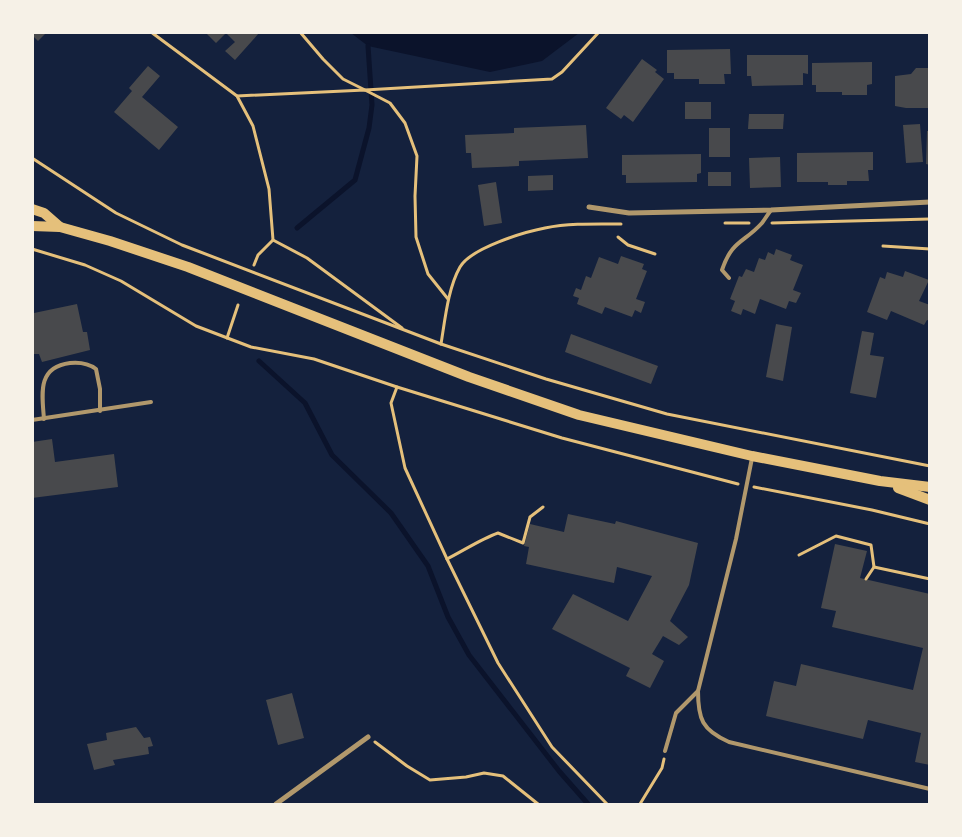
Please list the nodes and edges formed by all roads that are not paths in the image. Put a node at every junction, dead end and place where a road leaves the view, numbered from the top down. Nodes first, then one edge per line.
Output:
1 (930, 202) edge
2 (589, 207) dead end
3 (32, 209) edge
4 (771, 210) junction
5 (32, 226) edge
6 (60, 227) junction
7 (729, 278) dead end
8 (151, 402) dead end
9 (100, 411) junction
10 (44, 419) junction
11 (32, 420) edge
12 (752, 456) junction
13 (880, 481) junction
14 (930, 488) edge
15 (930, 500) edge
16 (698, 690) junction
17 (368, 737) road end
18 (665, 751) road end
19 (930, 789) edge
20 (276, 804) edge

1 - 4 street
2 - 4 street
3 - 6 main road
4 - 7 lane
5 - 6 main road
6 - 12 main road
8 - 9 lane
9 - 10 lane
9 - 10 lane
10 - 11 lane
12 - 13 main road
12 - 16 lane
13 - 14 main road
13 - 15 main road
16 - 18 lane
16 - 19 lane
17 - 20 street

